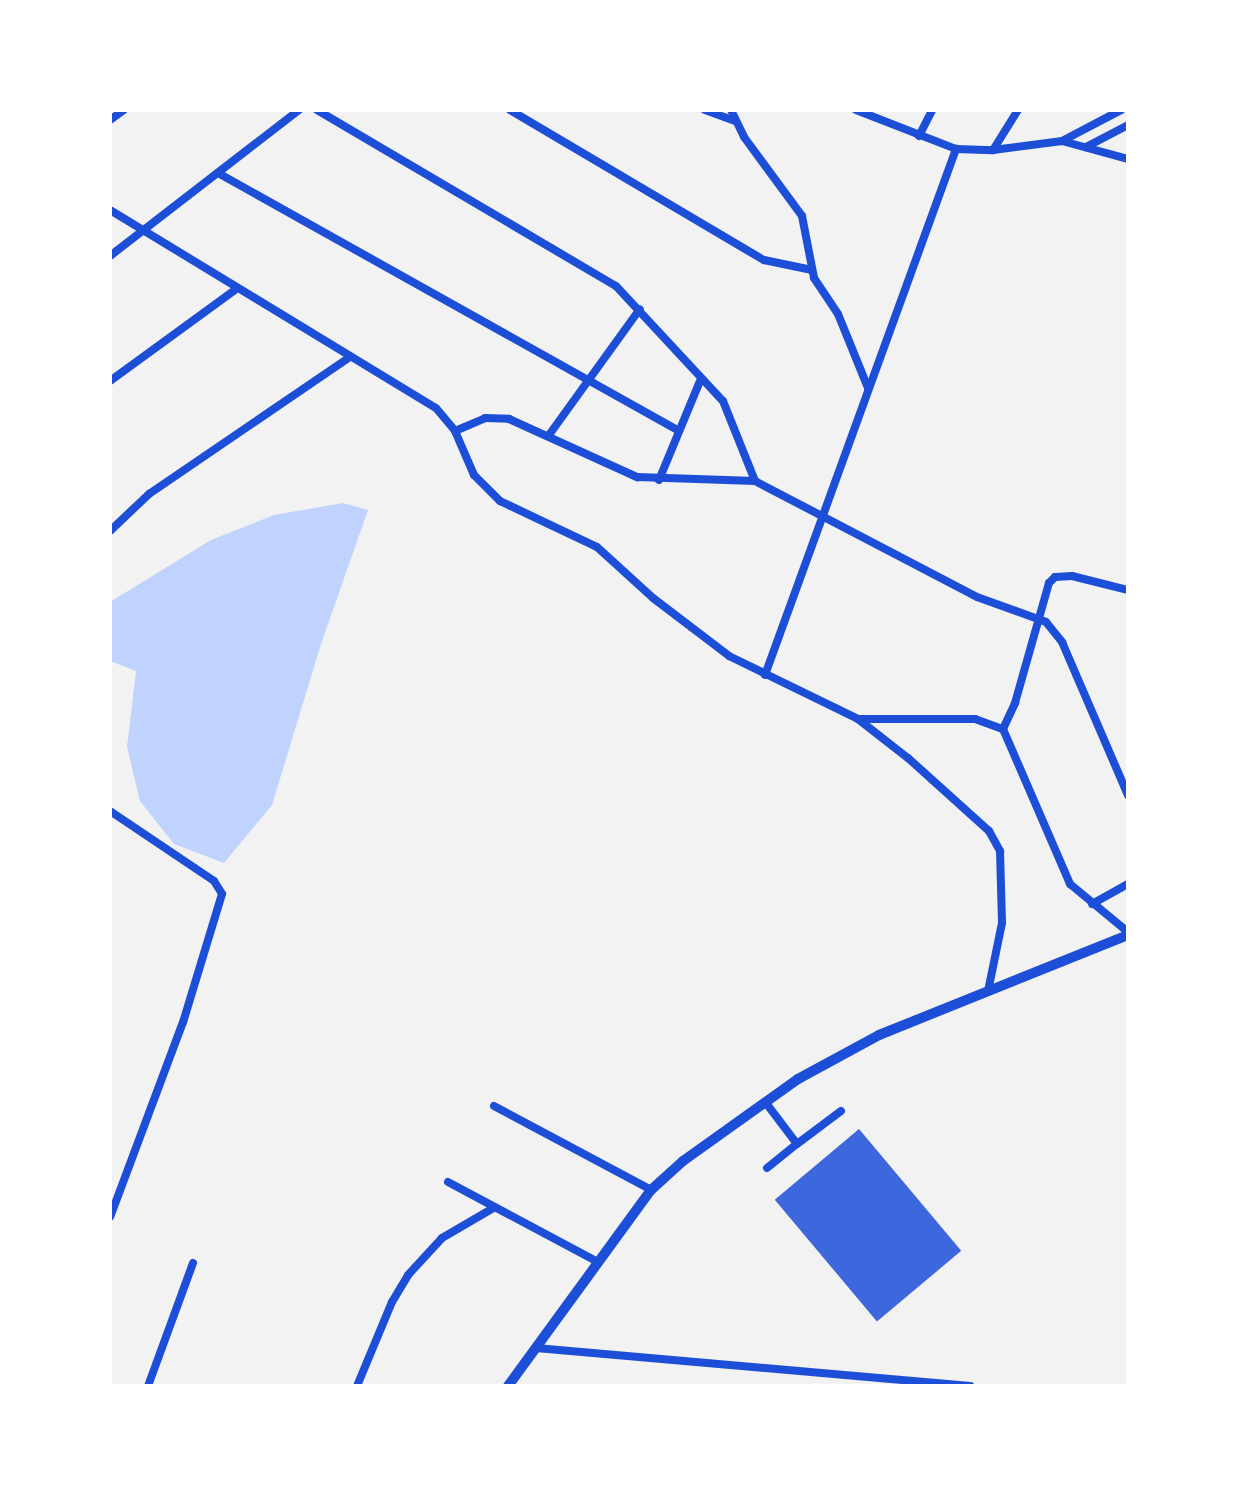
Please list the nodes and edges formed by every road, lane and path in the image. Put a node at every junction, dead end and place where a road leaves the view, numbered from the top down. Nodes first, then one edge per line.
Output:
1 (124, 110) edge
2 (299, 110) edge
3 (317, 110) edge
4 (510, 110) edge
5 (705, 110) edge
6 (731, 110) edge
7 (856, 110) edge
8 (932, 110) edge
9 (1018, 110) edge
10 (1121, 110) edge
11 (110, 120) edge
12 (735, 122) junction
13 (1128, 125) edge
14 (919, 136) junction
15 (1062, 141) junction
16 (1086, 148) junction
17 (956, 149) junction
18 (994, 150) junction
19 (1128, 159) edge
20 (218, 173) junction
21 (110, 210) edge
22 (141, 233) junction
23 (110, 256) edge
24 (812, 270) junction
25 (235, 290) junction
26 (640, 309) junction
27 (348, 358) junction
28 (110, 380) edge
29 (700, 381) junction
30 (587, 382) junction
31 (868, 388) junction
32 (455, 431) junction
33 (679, 432) junction
34 (549, 434) junction
35 (659, 480) junction
36 (755, 481) junction
37 (822, 514) junction
38 (110, 531) edge
39 (1128, 590) edge
40 (1036, 617) junction
41 (765, 675) junction
42 (858, 718) junction
43 (1003, 728) junction
44 (1128, 795) edge
45 (110, 811) edge
46 (1128, 884) edge
47 (1092, 904) junction
48 (1128, 933) edge
49 (988, 991) junction
50 (766, 1102) junction
51 (494, 1106) dead end
52 (842, 1111) dead end
53 (797, 1144) junction
54 (767, 1168) dead end
55 (448, 1182) dead end
56 (652, 1190) junction
57 (495, 1207) junction
58 (110, 1217) edge
59 (598, 1262) junction
60 (192, 1263) dead end
61 (534, 1348) junction
62 (826, 1373) junction
63 (922, 1384) edge
64 (148, 1386) edge
65 (358, 1386) edge
66 (508, 1386) edge
67 (825, 1386) edge
68 (970, 1386) edge

1 - 11 street
2 - 20 street
3 - 26 street
4 - 24 street
5 - 12 street
6 - 12 street
7 - 14 street
8 - 14 street
9 - 18 street
10 - 15 street
12 - 24 street
13 - 16 street
14 - 17 street
15 - 16 street
15 - 18 street
16 - 19 street
17 - 18 street
17 - 31 street
20 - 22 street
20 - 30 street
21 - 22 street
22 - 23 street
22 - 25 street
24 - 31 street
25 - 27 street
25 - 28 street
26 - 29 street
26 - 30 street
27 - 32 street
27 - 38 street
29 - 33 street
29 - 36 street
30 - 33 street
30 - 34 street
31 - 37 street
32 - 34 street
32 - 41 street
33 - 35 street
34 - 35 street
35 - 36 street
36 - 37 street
37 - 40 street
37 - 41 street
39 - 40 street
40 - 43 street
40 - 44 street
41 - 42 street
42 - 43 street
42 - 49 street
43 - 47 street
45 - 58 street
46 - 47 street
47 - 48 street
48 - 49 street
49 - 50 street
50 - 53 street
50 - 56 street
51 - 56 street
52 - 53 street
53 - 54 street
55 - 57 street
56 - 59 street
57 - 59 street
57 - 65 street
59 - 61 street
60 - 64 street
61 - 62 street
61 - 66 street
62 - 63 street
62 - 67 street
63 - 68 street

